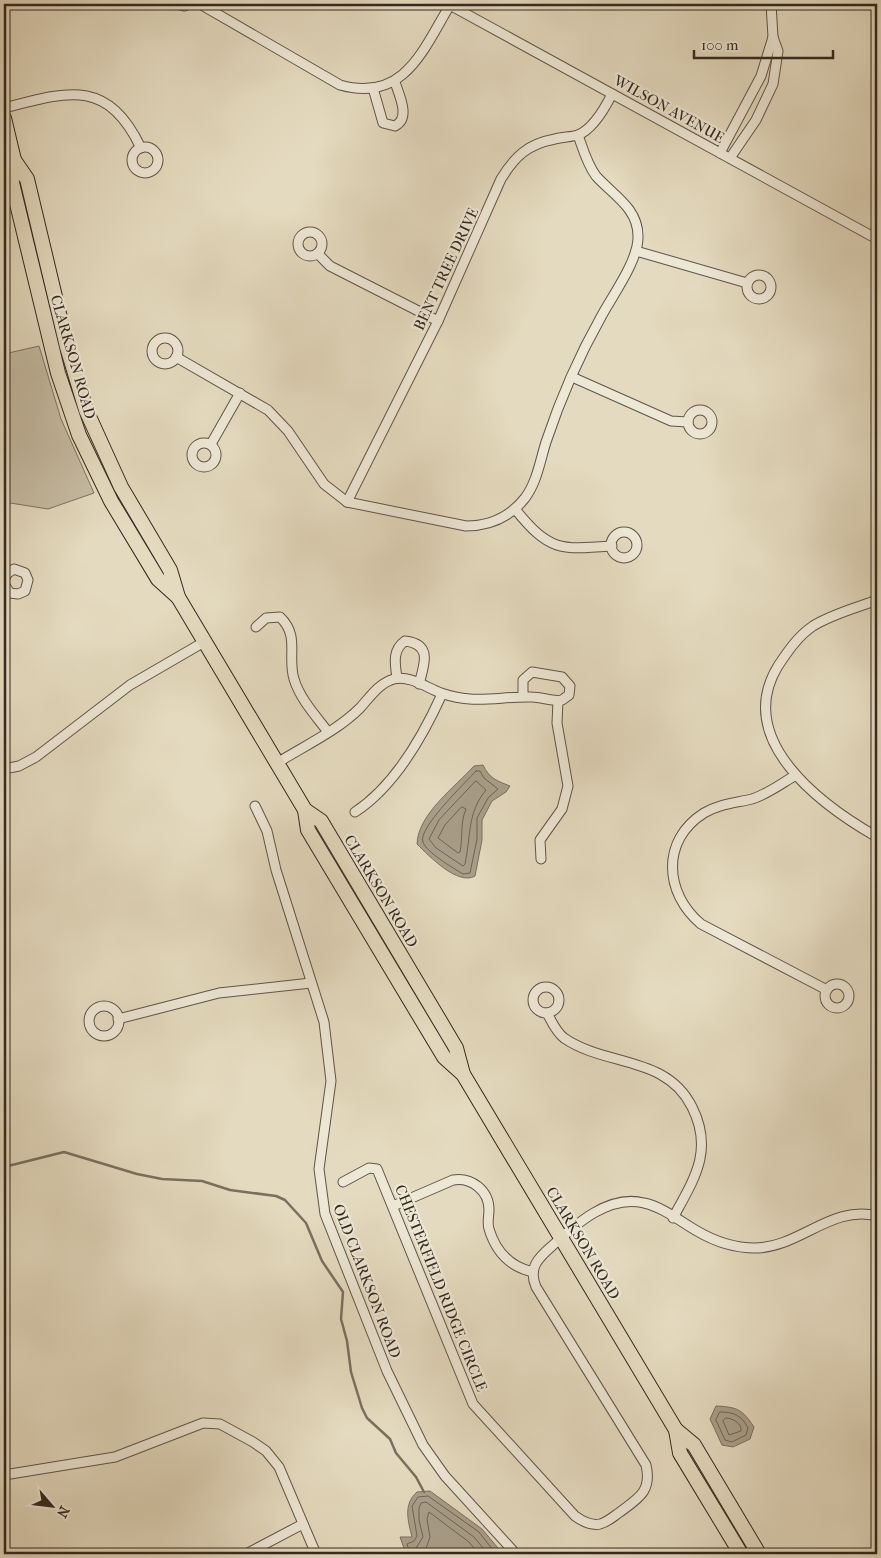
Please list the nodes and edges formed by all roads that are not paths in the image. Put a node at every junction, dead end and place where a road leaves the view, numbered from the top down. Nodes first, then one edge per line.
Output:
1 (176, 4) edge
2 (190, 4) edge
3 (200, 4) edge
4 (771, 4) edge
5 (453, 5) edge
6 (773, 36) junction
7 (395, 82) junction
8 (373, 88) junction
9 (612, 94) junction
10 (4, 108) edge
11 (4, 118) edge
12 (578, 135) junction
13 (140, 148) dead end
14 (720, 153) junction
15 (730, 158) junction
16 (877, 239) edge
17 (636, 251) junction
18 (318, 254) dead end
19 (746, 283) dead end
20 (438, 321) junction
21 (176, 357) dead end
22 (572, 377) junction
23 (240, 393) junction
24 (688, 422) dead end
25 (211, 444) dead end
26 (347, 502) junction
27 (514, 508) junction
28 (612, 546) dead end
29 (877, 600) edge
30 (256, 627) dead end
31 (204, 642) junction
32 (397, 678) junction
33 (419, 684) junction
34 (442, 694) junction
35 (523, 697) junction
36 (558, 701) junction
37 (328, 732) junction
38 (277, 762) junction
39 (4, 769) edge
40 (796, 775) junction
41 (255, 806) dead end
42 (355, 812) dead end
43 (877, 837) edge
44 (541, 859) dead end
45 (311, 984) junction
46 (827, 990) dead end
47 (547, 1013) dead end
48 (118, 1020) dead end
49 (343, 1182) dead end
50 (393, 1206) junction
51 (877, 1216) edge
52 (673, 1218) junction
53 (561, 1238) junction
54 (533, 1272) junction
55 (676, 1430) junction
56 (4, 1475) edge
57 (303, 1524) junction
58 (246, 1554) edge
59 (316, 1554) edge
60 (516, 1554) edge
61 (741, 1554) edge
62 (759, 1554) edge

1 - 2 street
3 - 8 street
4 - 6 street
5 - 7 street
5 - 9 street, WILSON AVENUE
6 - 14 street
6 - 15 street
7 - 8 street
7 - 8 street
9 - 12 street
9 - 14 street, WILSON AVENUE
10 - 13 street
11 - 31 main road, CLARKSON ROAD
12 - 17 street
12 - 20 street, BENT TREE DRIVE
14 - 15 street, WILSON AVENUE
15 - 16 street, WILSON AVENUE
17 - 19 street
17 - 22 street
18 - 20 street
20 - 26 street, BENT TREE DRIVE
21 - 23 street
22 - 24 street
22 - 27 street
23 - 25 street
23 - 26 street
26 - 27 street
27 - 28 street
29 - 40 street
30 - 37 street
31 - 38 main road, CLARKSON ROAD
31 - 39 street
32 - 33 street
32 - 33 street
32 - 37 street
33 - 34 street
34 - 35 street
34 - 42 street
35 - 36 street
35 - 36 street
36 - 44 street
37 - 38 street
38 - 53 main road, CLARKSON ROAD
40 - 43 street
40 - 46 street
41 - 45 street, OLD CLARKSON ROAD
45 - 48 street
45 - 60 street, OLD CLARKSON ROAD
47 - 52 street
49 - 50 street, CHESTERFIELD RIDGE CIRCLE
50 - 54 street
50 - 54 street, CHESTERFIELD RIDGE CIRCLE
51 - 52 street
52 - 53 street
53 - 54 street
53 - 55 main road, CLARKSON ROAD
55 - 61 main road, CLARKSON ROAD
55 - 62 main road, CLARKSON ROAD
56 - 57 street
57 - 58 street
57 - 59 street

